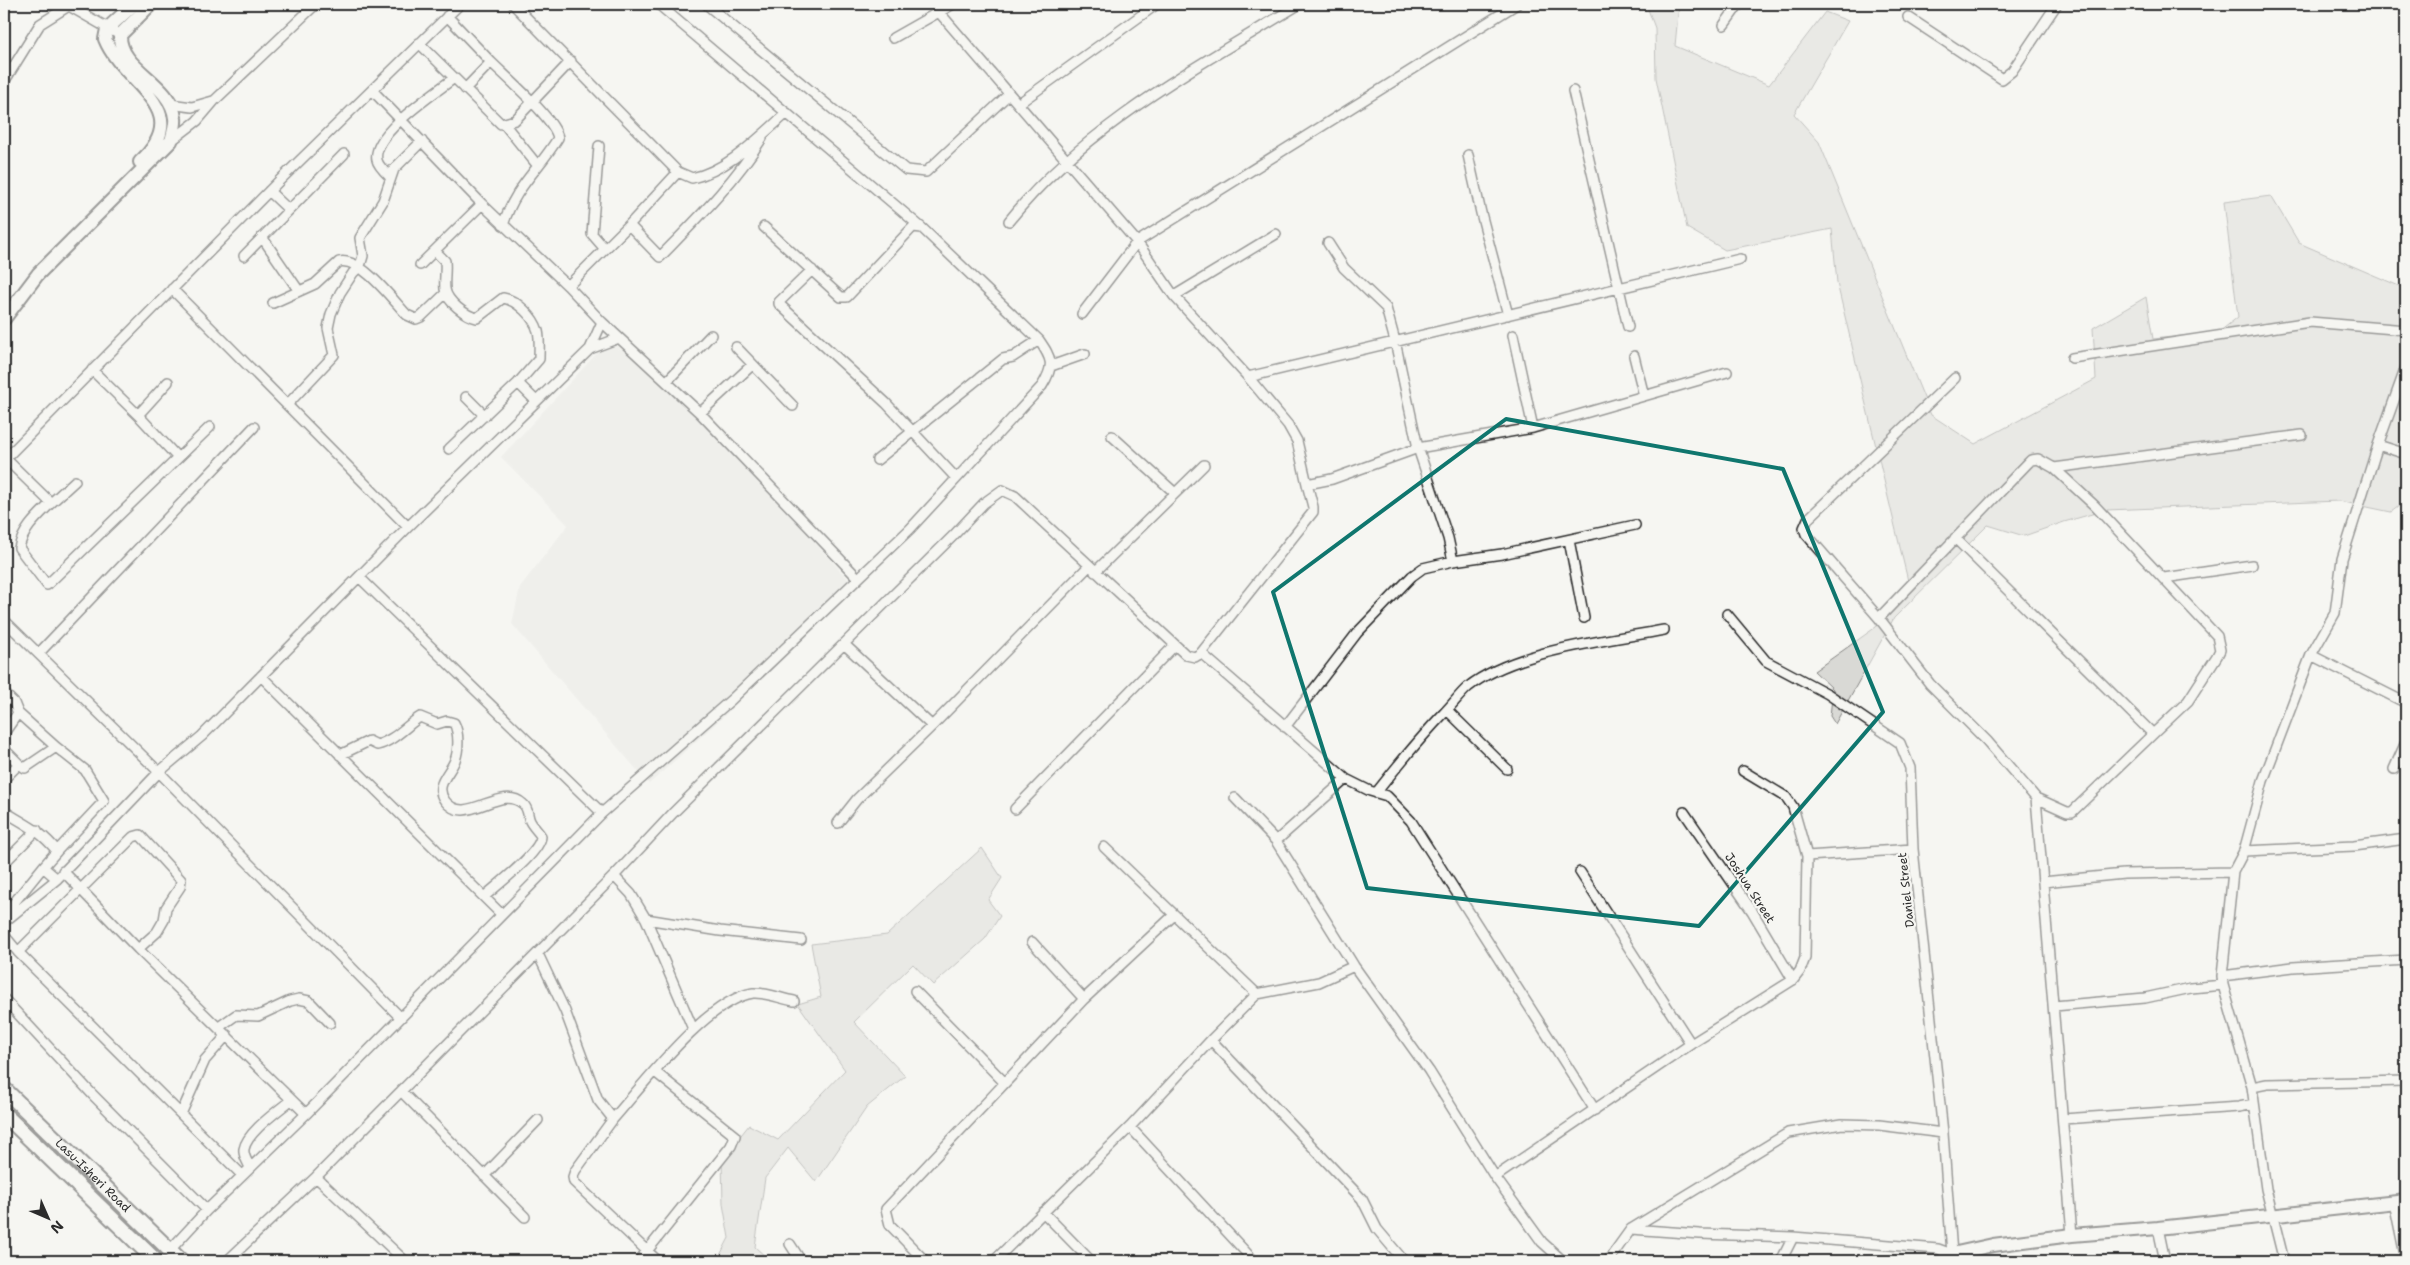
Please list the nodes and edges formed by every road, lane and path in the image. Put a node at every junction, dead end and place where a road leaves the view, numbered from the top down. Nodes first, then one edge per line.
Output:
1 (134, 4) edge
2 (151, 4) edge
3 (316, 4) edge
4 (460, 4) edge
5 (513, 4) edge
6 (658, 4) edge
7 (706, 4) edge
8 (932, 4) edge
9 (953, 4) edge
10 (1157, 4) edge
11 (1300, 4) edge
12 (1517, 4) edge
13 (1739, 4) edge
14 (2057, 4) edge
15 (940, 12) junction
16 (447, 16) junction
17 (1908, 17) dead end
18 (1724, 25) dead end
19 (107, 29) junction
20 (120, 36) junction
21 (892, 38) dead end
22 (419, 44) junction
23 (571, 61) junction
24 (491, 62) junction
25 (454, 78) junction
26 (4, 82) edge
27 (465, 88) junction
28 (372, 90) junction
29 (1573, 91) dead end
30 (1009, 94) junction
31 (214, 101) junction
32 (531, 101) junction
33 (170, 104) junction
34 (1018, 104) junction
35 (787, 113) junction
36 (400, 119) junction
37 (505, 125) junction
38 (766, 131) junction
39 (171, 141) junction
40 (422, 142) junction
41 (599, 146) dead end
42 (344, 154) dead end
43 (1468, 156) dead end
44 (1066, 162) junction
45 (538, 166) junction
46 (678, 172) junction
47 (391, 178) junction
48 (269, 191) junction
49 (482, 204) junction
50 (289, 210) junction
51 (1008, 221) dead end
52 (503, 224) junction
53 (629, 225) junction
54 (764, 227) dead end
55 (922, 228) junction
56 (1276, 234) dead end
57 (262, 237) junction
58 (1137, 242) junction
59 (1328, 243) dead end
60 (605, 249) junction
61 (435, 251) junction
62 (244, 256) dead end
63 (1740, 259) dead end
64 (420, 264) dead end
65 (360, 266) junction
66 (812, 270) junction
67 (568, 286) junction
68 (1620, 286) junction
69 (172, 289) junction
70 (299, 291) junction
71 (446, 293) junction
72 (1174, 296) junction
73 (273, 302) dead end
74 (4, 305) edge
75 (1082, 314) dead end
76 (1508, 314) junction
77 (4, 319) edge
78 (602, 322) junction
79 (1628, 327) dead end
80 (2406, 330) edge
81 (711, 334) dead end
82 (1514, 335) dead end
83 (619, 338) junction
84 (1039, 340) junction
85 (1395, 341) junction
86 (736, 347) dead end
87 (590, 349) junction
88 (1085, 354) dead end
89 (1634, 356) dead end
90 (2072, 358) dead end
91 (752, 365) junction
92 (1051, 366) junction
93 (2406, 367) edge
94 (92, 370) junction
95 (1727, 372) dead end
96 (1248, 377) junction
97 (1955, 378) dead end
98 (667, 381) junction
99 (168, 382) dead end
100 (518, 383) junction
101 (1644, 396) junction
102 (466, 397) dead end
103 (536, 402) junction
104 (287, 405) junction
105 (793, 406) dead end
106 (700, 413) junction
107 (138, 415) junction
108 (485, 416) junction
109 (210, 427) dead end
110 (254, 427) dead end
111 (1532, 428) junction
112 (915, 432) junction
113 (2302, 435) dead end
114 (1112, 436) dead end
115 (2378, 445) junction
116 (1418, 448) junction
117 (449, 449) dead end
118 (2406, 454) edge
119 (178, 458) junction
120 (5, 459) edge
121 (877, 460) dead end
122 (1204, 464) dead end
123 (2054, 468) junction
124 (956, 478) junction
125 (75, 481) dead end
126 (1306, 484) junction
127 (1175, 493) junction
128 (51, 503) junction
129 (1635, 525) dead end
130 (408, 527) junction
131 (1956, 538) junction
132 (1569, 540) junction
133 (1453, 561) junction
134 (2252, 565) dead end
135 (1092, 569) junction
136 (359, 577) junction
137 (858, 578) junction
138 (2164, 578) junction
139 (1727, 614) dead end
140 (1584, 618) dead end
141 (1879, 618) junction
142 (4, 620) edge
143 (1664, 630) dead end
144 (844, 644) junction
145 (1175, 645) junction
146 (1200, 653) junction
147 (39, 654) junction
148 (2311, 655) junction
149 (261, 676) junction
150 (4, 693) edge
151 (2406, 703) edge
152 (1446, 710) junction
153 (18, 713) junction
154 (932, 726) junction
155 (1285, 727) junction
156 (4, 733) edge
157 (2153, 734) junction
158 (2406, 742) edge
159 (56, 748) junction
160 (4, 749) edge
161 (340, 755) junction
162 (18, 764) junction
163 (1507, 769) dead end
164 (2394, 770) dead end
165 (1743, 771) dead end
166 (159, 772) junction
167 (1346, 778) junction
168 (4, 779) edge
169 (1376, 793) junction
170 (1235, 798) dead end
171 (2036, 798) junction
172 (1015, 809) dead end
173 (4, 811) edge
174 (1684, 812) dead end
175 (602, 813) junction
176 (838, 823) dead end
177 (37, 830) junction
178 (2406, 840) edge
179 (1276, 841) junction
180 (1104, 847) dead end
181 (1914, 849) junction
182 (57, 851) junction
183 (2244, 851) junction
184 (1807, 856) junction
185 (4, 863) edge
186 (43, 867) junction
187 (63, 871) junction
188 (1580, 872) dead end
189 (2233, 872) junction
190 (614, 876) junction
191 (57, 879) junction
192 (2043, 882) junction
193 (82, 889) junction
194 (484, 897) junction
195 (501, 914) junction
196 (4, 915) edge
197 (1174, 915) junction
198 (646, 919) junction
199 (4, 922) edge
200 (4, 935) edge
201 (801, 940) dead end
202 (1032, 942) dead end
203 (138, 949) junction
204 (18, 952) junction
205 (538, 954) junction
206 (2406, 960) edge
207 (1354, 966) junction
208 (1793, 980) junction
209 (2223, 981) junction
210 (915, 991) dead end
211 (1257, 994) junction
212 (4, 999) edge
213 (1084, 1000) junction
214 (794, 1001) dead end
215 (2054, 1006) junction
216 (400, 1017) junction
217 (330, 1023) dead end
218 (219, 1027) junction
219 (693, 1029) junction
220 (227, 1034) junction
221 (1211, 1040) junction
222 (1691, 1044) junction
223 (656, 1072) junction
224 (2406, 1081) edge
225 (1004, 1082) junction
226 (2252, 1087) junction
227 (4, 1089) edge
228 (401, 1091) junction
229 (290, 1100) junction
230 (2254, 1104) junction
231 (1595, 1110) junction
232 (4, 1114) edge
233 (181, 1114) junction
234 (306, 1114) junction
235 (613, 1119) junction
236 (2063, 1119) junction
237 (538, 1120) dead end
238 (1130, 1127) junction
239 (1943, 1133) junction
240 (77, 1159) junction
241 (250, 1167) junction
242 (64, 1172) junction
243 (242, 1175) junction
244 (484, 1176) junction
245 (316, 1177) junction
246 (1495, 1177) junction
247 (2400, 1202) edge
248 (207, 1210) junction
249 (1043, 1212) junction
250 (2272, 1214) junction
251 (525, 1217) dead end
252 (1631, 1228) junction
253 (2158, 1228) junction
254 (2072, 1235) junction
255 (1794, 1237) junction
256 (790, 1244) dead end
257 (170, 1250) junction
258 (647, 1251) junction
259 (1952, 1254) junction
260 (2406, 1260) edge
261 (156, 1261) edge
262 (181, 1261) edge
263 (227, 1261) edge
264 (405, 1261) edge
265 (638, 1261) edge
266 (658, 1261) edge
267 (801, 1261) edge
268 (924, 1261) edge
269 (994, 1261) edge
270 (1092, 1261) edge
271 (1254, 1261) edge
272 (1404, 1261) edge
273 (1563, 1261) edge
274 (1608, 1261) edge
275 (1781, 1261) edge
276 (1941, 1261) edge
277 (2164, 1261) edge
278 (2284, 1261) edge

1 - 19 street
2 - 20 street
3 - 31 street
4 - 16 street
5 - 23 street
6 - 35 street
7 - 30 street
8 - 15 street
9 - 15 street
10 - 34 street
11 - 44 street
12 - 58 street
13 - 18 street
14 - 17 street
15 - 21 street
15 - 30 street
16 - 22 street
16 - 24 street
19 - 20 street
19 - 26 street
19 - 74 street
20 - 33 street
22 - 25 street
22 - 28 street
23 - 32 street
23 - 46 street
24 - 27 street
24 - 32 street
25 - 27 street
25 - 36 street
27 - 37 street
28 - 36 street
28 - 48 street
29 - 68 street
30 - 34 street
31 - 33 street
31 - 39 street
32 - 37 street
32 - 45 street
33 - 39 street
34 - 44 street
35 - 38 street
35 - 55 street
36 - 40 street
36 - 47 street
37 - 45 street
38 - 46 street
38 - 53 street
39 - 77 street
40 - 47 street
40 - 49 street
41 - 60 street
42 - 50 street
43 - 76 street
44 - 51 street
44 - 58 street
45 - 52 street
46 - 53 street
47 - 65 street
48 - 50 street
48 - 69 street
49 - 52 street
49 - 61 street
50 - 57 street
52 - 67 street
53 - 60 street
54 - 66 street
55 - 66 street
55 - 84 street
56 - 72 street
57 - 62 street
57 - 70 street
58 - 72 street
58 - 75 street
59 - 85 street
60 - 67 street
61 - 64 street
61 - 71 street
63 - 68 street
65 - 70 street
65 - 71 street
65 - 104 street
66 - 112 street
67 - 78 street
68 - 76 street
68 - 79 street
69 - 94 street
69 - 104 street
70 - 73 street
71 - 100 street
72 - 96 street
76 - 85 street
78 - 83 street
78 - 87 street
80 - 90 street
81 - 98 street
82 - 111 street
83 - 87 street
83 - 98 street
84 - 92 street
84 - 112 street
85 - 96 street
85 - 116 street
86 - 91 street
87 - 103 street
88 - 92 street
89 - 101 street
91 - 105 street
91 - 106 street
92 - 124 street
93 - 115 street
94 - 107 street
94 - 120 street
95 - 101 street
96 - 126 street
97 - 141 street
98 - 106 street
99 - 107 street
100 - 103 street
100 - 108 street
101 - 111 street
102 - 108 street
103 - 130 street
104 - 130 street
106 - 137 street
107 - 119 street
108 - 117 street
109 - 119 street
110 - 147 street
111 - 116 street
112 - 121 street
112 - 124 street
113 - 123 street
114 - 127 street
115 - 118 street
115 - 148 street
116 - 126 street
116 - 133 street
119 - 128 street
120 - 128 street
122 - 127 street
123 - 131 street
123 - 138 street
124 - 137 street
125 - 128 street
126 - 146 street
127 - 135 street
129 - 132 street
130 - 136 street
131 - 141 street
131 - 157 street
132 - 133 street
132 - 140 street
133 - 155 street
134 - 138 street
135 - 144 street
135 - 145 street
135 - 154 street
136 - 149 street
136 - 175 street
137 - 175 street
138 - 157 street
139 - 181 street, Daniel Street
141 - 171 street
142 - 147 street
143 - 152 street
144 - 154 street
144 - 190 street
145 - 146 street
145 - 172 street
146 - 155 street
147 - 166 street
148 - 151 street
148 - 183 street
149 - 161 street
149 - 166 street
150 - 153 street
152 - 163 street
152 - 169 street
153 - 156 street
153 - 159 street
154 - 176 street
155 - 167 street
157 - 171 street
158 - 164 street
159 - 162 street
159 - 182 street
160 - 162 street
161 - 194 street
161 - 194 street
162 - 168 street
165 - 184 street
166 - 187 street
166 - 216 street
167 - 169 street
167 - 179 street
169 - 231 street
170 - 179 street
171 - 192 street
173 - 177 street
174 - 208 street, Joshua Street
175 - 195 street
177 - 182 street
177 - 185 street
178 - 183 street
179 - 207 street
180 - 197 street
181 - 184 street
181 - 239 street, Daniel Street
182 - 186 street
183 - 189 street
184 - 208 street
186 - 191 street
186 - 196 street
187 - 191 street
187 - 193 street
188 - 222 street
189 - 192 street
189 - 209 street
190 - 198 street
190 - 205 street
191 - 199 street
192 - 215 street
193 - 203 street
193 - 203 street
193 - 204 street
194 - 195 street
195 - 216 street
197 - 211 street
197 - 213 street
198 - 201 street
198 - 219 street
200 - 204 street
202 - 213 street
203 - 218 street
204 - 233 street
205 - 228 street
205 - 235 street
206 - 209 street
207 - 211 street
207 - 246 street
208 - 222 street
209 - 215 street
209 - 226 street
210 - 225 street
211 - 221 street
212 - 248 street
213 - 225 street
214 - 219 street
215 - 236 street
216 - 234 street
217 - 218 street
218 - 220 street
219 - 223 street
220 - 229 street
220 - 233 street
221 - 238 street
221 - 272 street
222 - 231 street
223 - 235 street
223 - 258 street
224 - 226 street
225 - 268 street
226 - 230 street
227 - 240 main road, Lasu-Isheri Road
228 - 244 street
228 - 245 street
229 - 234 street
229 - 241 street
230 - 236 street
230 - 250 street
231 - 246 street
232 - 242 main road, Lasu-Isheri Road
233 - 243 street
234 - 241 street
235 - 258 street
236 - 254 street
237 - 244 street
238 - 249 street
238 - 271 street
239 - 252 street
239 - 259 street, Daniel Street
240 - 242 main road
240 - 257 main road, Lasu-Isheri Road
241 - 243 street
242 - 261 main road, Lasu-Isheri Road
243 - 248 street
244 - 251 street
245 - 263 street
245 - 264 street
246 - 273 street
247 - 250 street
247 - 260 street
248 - 257 street
249 - 269 street
249 - 270 street
250 - 253 street
250 - 278 street
252 - 255 street
252 - 274 street
253 - 254 street
253 - 277 street
254 - 259 street
255 - 259 street
255 - 275 street
256 - 267 street
257 - 262 main road, Lasu-Isheri Road
258 - 265 street
258 - 266 street
259 - 276 street

